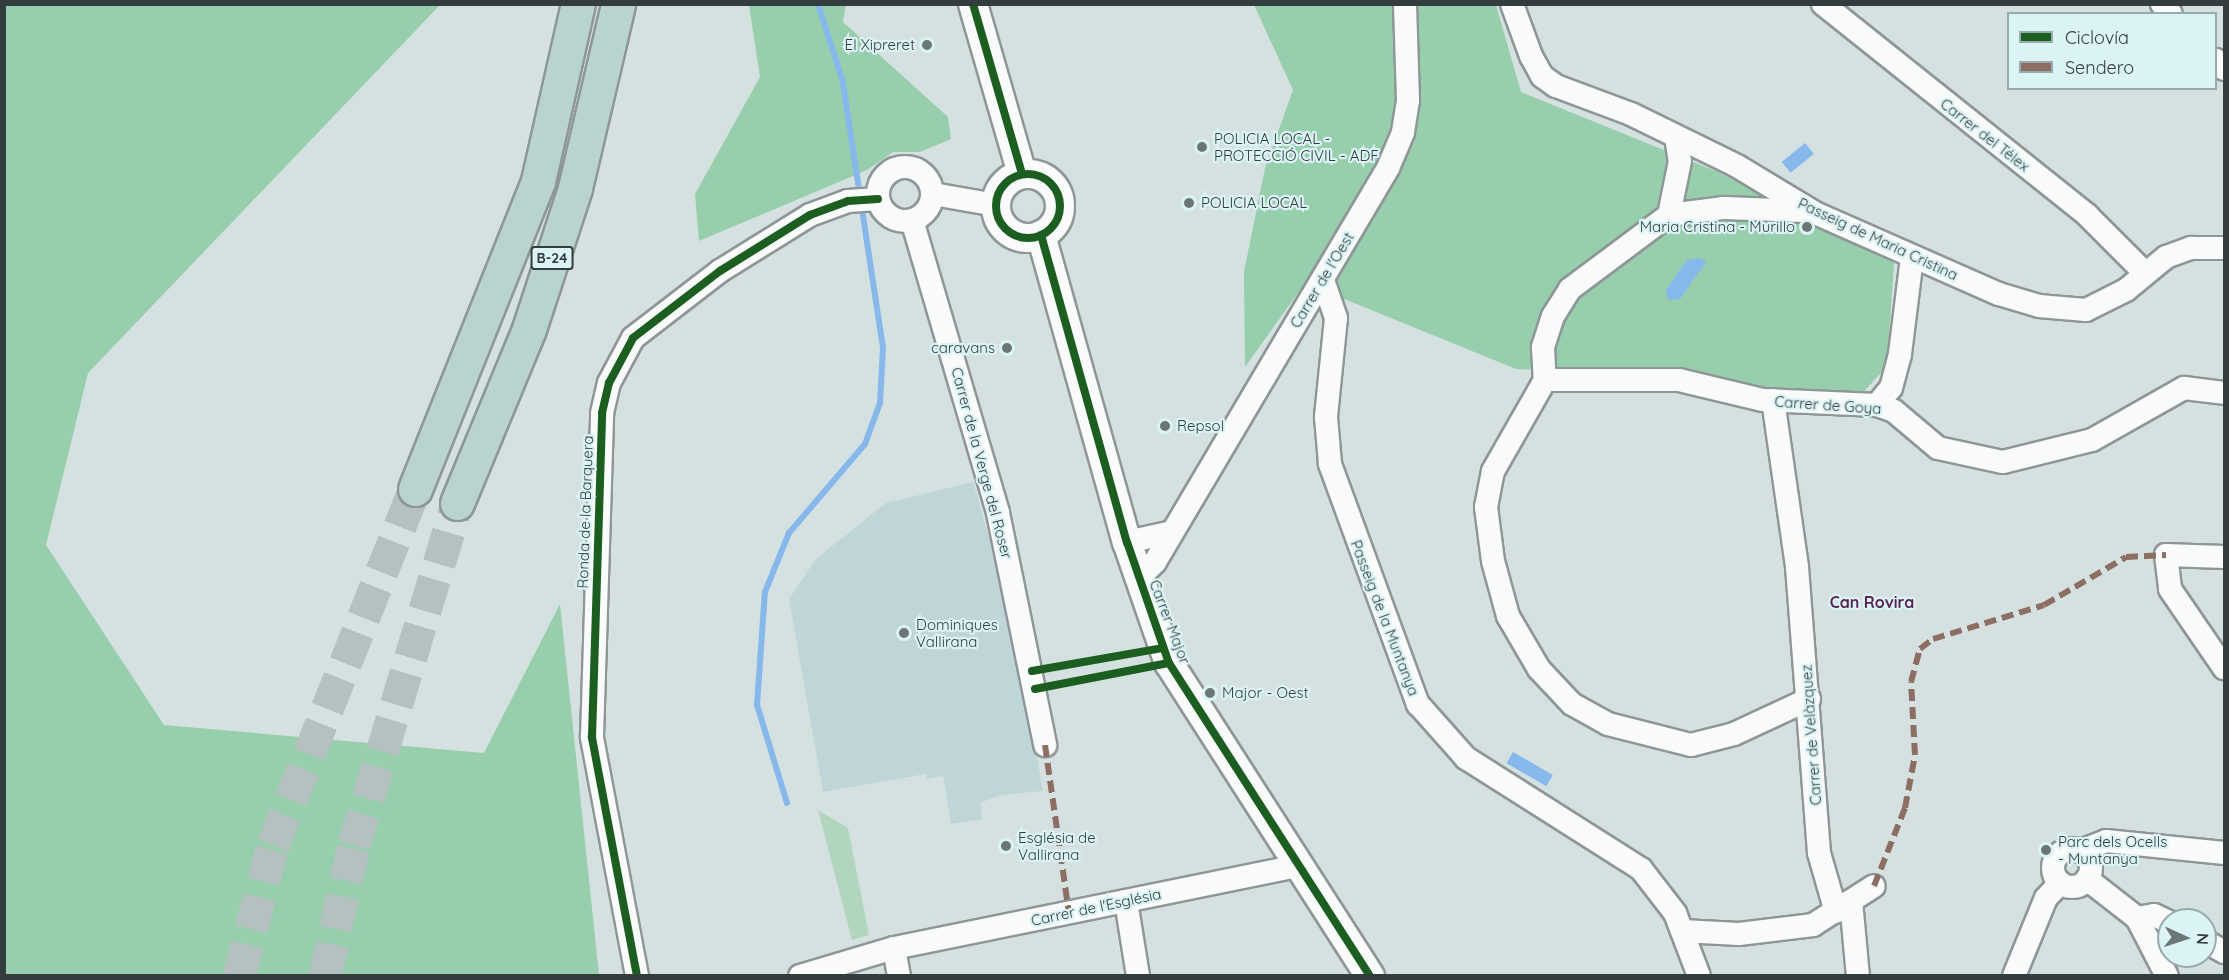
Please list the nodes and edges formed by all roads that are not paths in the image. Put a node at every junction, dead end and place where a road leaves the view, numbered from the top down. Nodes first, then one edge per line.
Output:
1 (578, 4) edge
2 (618, 4) edge
3 (973, 4) edge
4 (1405, 4) edge
5 (1512, 4) edge
6 (1823, 4) edge
7 (1676, 137) junction
8 (1022, 174) junction
9 (933, 194) junction
10 (878, 199) junction
11 (996, 205) junction
12 (1815, 213) junction
13 (1669, 215) junction
14 (912, 220) junction
15 (1041, 235) junction
16 (2224, 248) edge
17 (1912, 258) junction
18 (2143, 271) junction
19 (1323, 280) junction
20 (1545, 380) junction
21 (2224, 393) edge
22 (1773, 400) junction
23 (1877, 405) junction
24 (415, 489) tunnel mouth
25 (457, 503) tunnel mouth
26 (1168, 533) junction
27 (1127, 542) junction
28 (2224, 557) edge
29 (1139, 578) junction
30 (2224, 668) edge
31 (1809, 699) junction
32 (1045, 745) dead end
33 (2083, 850) junction
34 (2224, 853) edge
35 (1298, 866) junction
36 (2088, 879) junction
37 (2060, 883) junction
38 (1874, 886) dead end
39 (1126, 901) junction
40 (1844, 907) junction
41 (2157, 916) edge
42 (2137, 918) junction
43 (1682, 931) junction
44 (632, 936) junction
45 (894, 948) junction
46 (637, 975) edge
47 (653, 975) edge
48 (800, 975) edge
49 (899, 975) edge
50 (1138, 975) edge
51 (1370, 975) edge
52 (1699, 975) edge
53 (1858, 975) edge
54 (2013, 975) edge
55 (2167, 975) edge

1 - 24 highway, B-24
2 - 25 highway, B-24
3 - 8 street
4 - 19 street, Carrer de l'Oest
5 - 7 street, Passeig de Maria Cristina
6 - 18 street, Carrer del Télex
7 - 12 street, Passeig de Maria Cristina
7 - 13 street
8 - 11 street
8 - 15 street
9 - 10 street
9 - 11 street
9 - 14 street
10 - 14 street
10 - 44 street, Ronda de la Barquera
11 - 15 street
12 - 13 street
12 - 17 street, Passeig de Maria Cristina
13 - 20 street
14 - 32 street, Carrer de la Verge del Roser
15 - 27 street, Carrer Major
16 - 18 street, Passeig de Maria Cristina
17 - 18 street, Passeig de Maria Cristina
17 - 23 street
19 - 26 street, Carrer de l'Oest
19 - 43 street, Passeig de la Muntanya
20 - 22 street, Carrer de Goya
20 - 31 street
21 - 23 street, Carrer de Goya
22 - 23 street, Carrer de Goya
22 - 31 street, Carrer de Velàzquez
26 - 27 street
26 - 29 street, Carrer de l'Oest
27 - 29 street, Carrer Major
28 - 30 street
29 - 35 street, Carrer Major
31 - 40 street, Carrer de Velàzquez
33 - 34 street
33 - 36 street
33 - 37 street
35 - 39 street, Carrer de l'Església
35 - 51 street, Carrer Major
36 - 37 street
36 - 42 street
37 - 54 street
38 - 40 street
39 - 45 street, Carrer de l'Església
39 - 50 street
40 - 43 street
40 - 53 street, Carrer de Velàzquez
41 - 42 street
42 - 55 street
43 - 52 street, Passeig de la Muntanya
44 - 46 street, Ronda de la Barquera
44 - 47 street, Ronda de la Barquera
45 - 48 street, Carrer de l'Església
45 - 49 street

